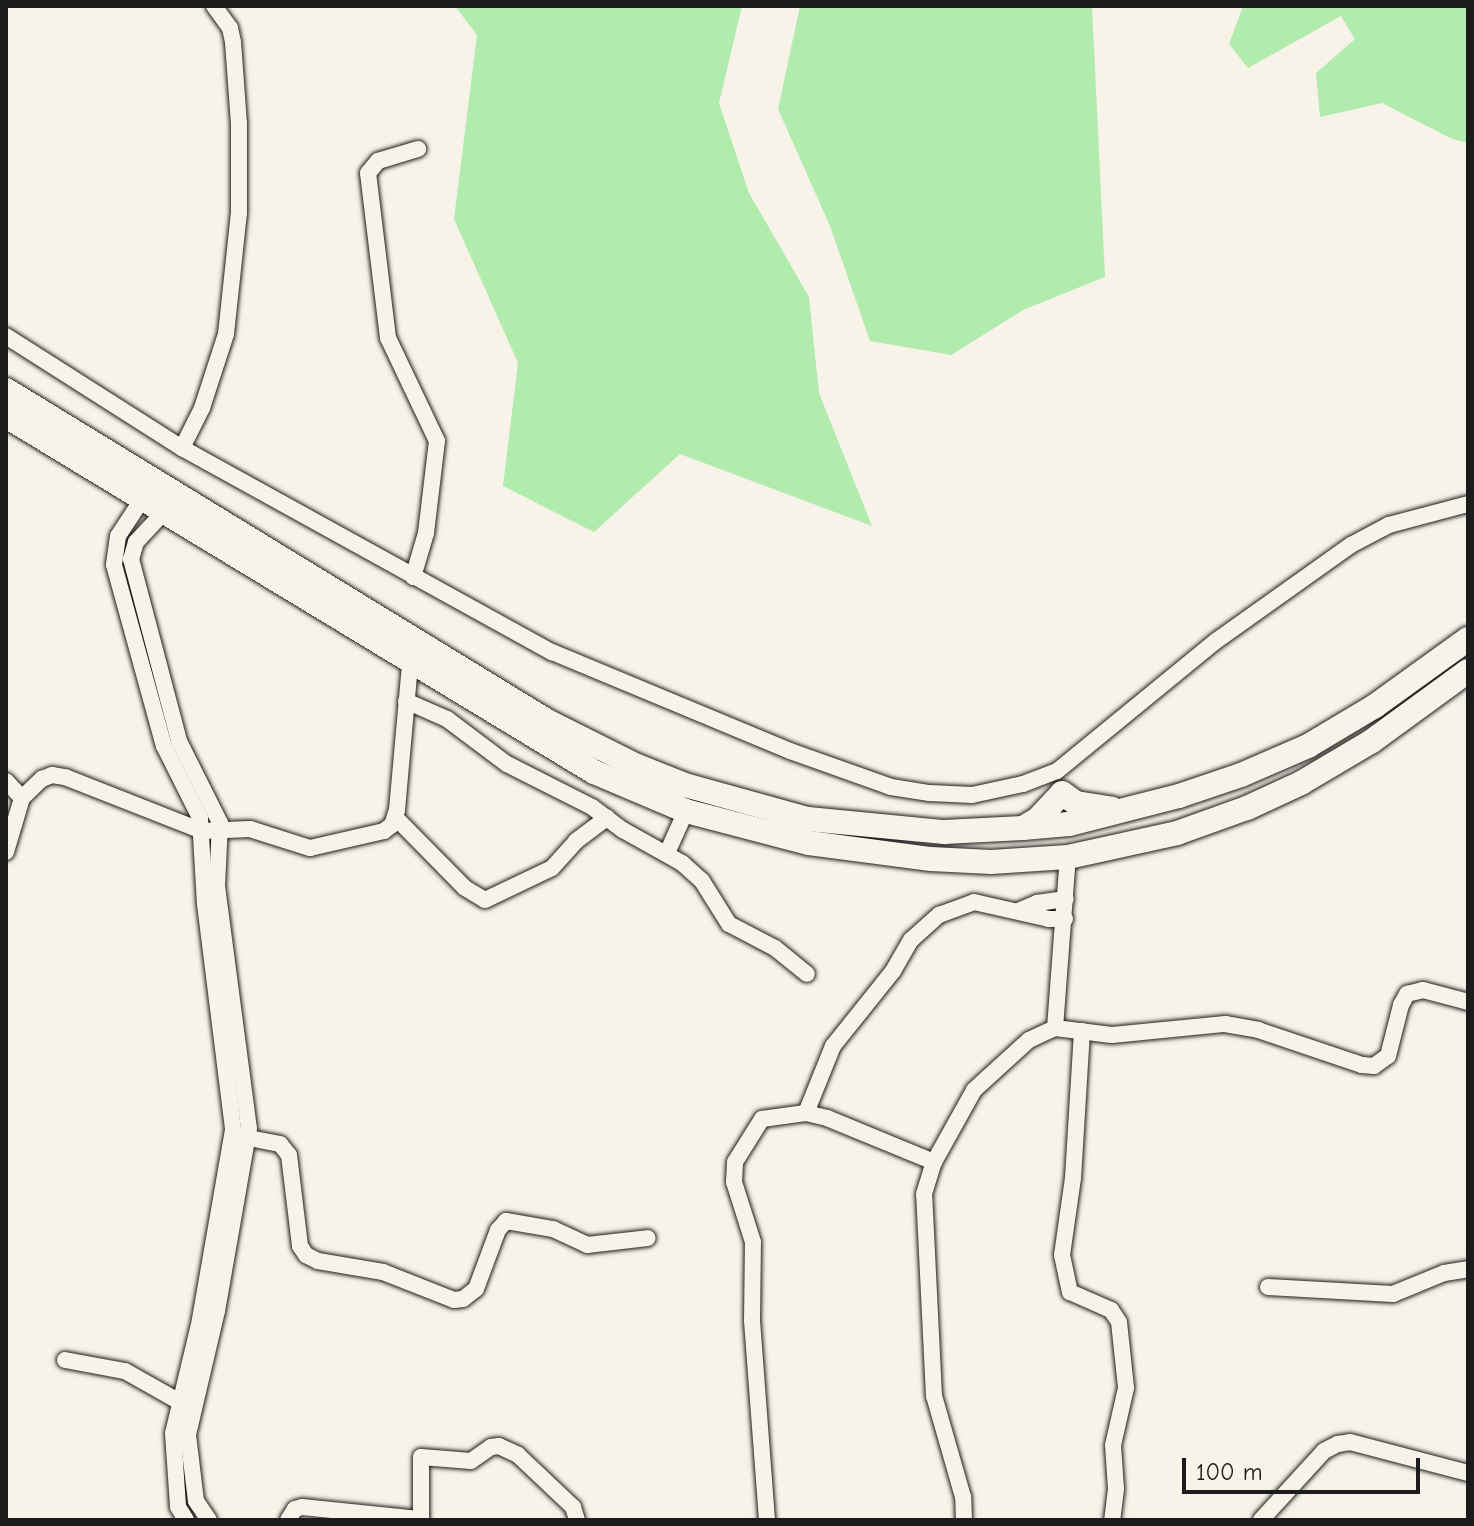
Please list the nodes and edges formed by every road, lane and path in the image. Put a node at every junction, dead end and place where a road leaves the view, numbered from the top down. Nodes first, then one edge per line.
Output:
1 (214, 6) edge
2 (418, 149) dead end
3 (6, 336) edge
4 (6, 390) edge
5 (6, 416) edge
6 (182, 448) junction
7 (143, 498) junction
8 (1468, 504) edge
9 (164, 512) junction
10 (413, 577) junction
11 (1468, 639) edge
12 (410, 663) junction
13 (1468, 671) edge
14 (406, 701) junction
15 (6, 781) edge
16 (1060, 782) junction
17 (22, 798) junction
18 (686, 811) junction
19 (1125, 811) junction
20 (396, 818) junction
21 (607, 818) junction
22 (1069, 824) junction
23 (1023, 828) junction
24 (202, 831) junction
25 (221, 832) junction
26 (1143, 841) junction
27 (6, 852) edge
28 (667, 853) junction
29 (1068, 857) junction
30 (1066, 899) junction
31 (1018, 911) junction
32 (1065, 919) junction
33 (807, 974) dead end
34 (1468, 1002) edge
35 (1055, 1028) junction
36 (1082, 1031) junction
37 (806, 1113) junction
38 (249, 1138) junction
39 (934, 1162) junction
40 (648, 1238) dead end
41 (1468, 1269) edge
42 (1268, 1287) dead end
43 (65, 1360) dead end
44 (180, 1402) junction
45 (1468, 1473) edge
46 (186, 1520) edge
47 (209, 1520) edge
48 (288, 1520) edge
49 (421, 1520) edge
50 (577, 1520) edge
51 (767, 1520) edge
52 (964, 1520) edge
53 (1112, 1520) edge
54 (1261, 1520) edge

1 - 6 street
2 - 10 street
3 - 6 street
4 - 23 main road
5 - 7 main road
6 - 10 street
7 - 9 main road
7 - 24 street
8 - 16 street
9 - 12 main road
9 - 25 street
10 - 16 street
11 - 19 main road
12 - 14 street
12 - 18 main road
13 - 26 main road
14 - 20 street
14 - 21 street
15 - 17 street
16 - 19 main road
16 - 22 street
16 - 23 main road
17 - 24 street
17 - 27 street
18 - 28 street
18 - 29 main road
19 - 22 main road
20 - 21 street
20 - 25 street
21 - 28 street
22 - 23 main road
22 - 26 main road
24 - 25 street
24 - 44 street
25 - 38 street
26 - 29 main road
28 - 33 street
29 - 30 street
30 - 31 street
30 - 32 street
31 - 32 street
31 - 37 street
32 - 35 street
34 - 36 street
35 - 36 street
35 - 39 street
36 - 53 street
37 - 39 street
37 - 51 street
38 - 40 street
38 - 47 street
39 - 52 street
41 - 42 street
43 - 44 street
44 - 46 street
45 - 54 street
48 - 49 street
49 - 50 street

